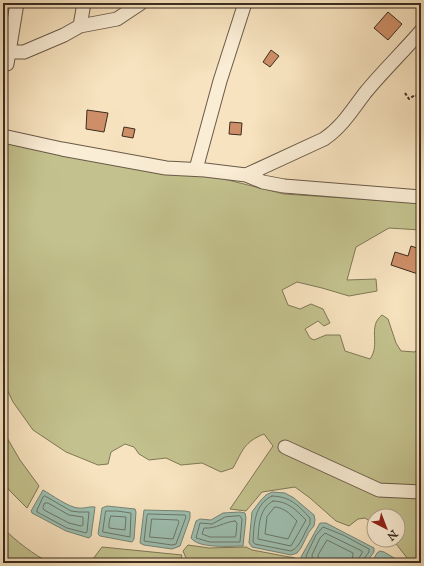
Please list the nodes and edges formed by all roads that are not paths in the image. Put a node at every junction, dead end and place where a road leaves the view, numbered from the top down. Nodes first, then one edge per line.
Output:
1 (17, 3) edge
2 (84, 3) edge
3 (141, 3) edge
4 (245, 3) edge
5 (80, 26) junction
6 (421, 31) edge
7 (6, 58) edge
8 (3, 136) edge
9 (196, 169) junction
10 (246, 175) junction
11 (421, 197) edge
12 (285, 447) dead end
13 (421, 492) edge

1 - 7 street
2 - 5 street
3 - 5 street
4 - 9 street
5 - 7 street
6 - 10 street
8 - 9 street
9 - 10 street
10 - 11 street
12 - 13 street

